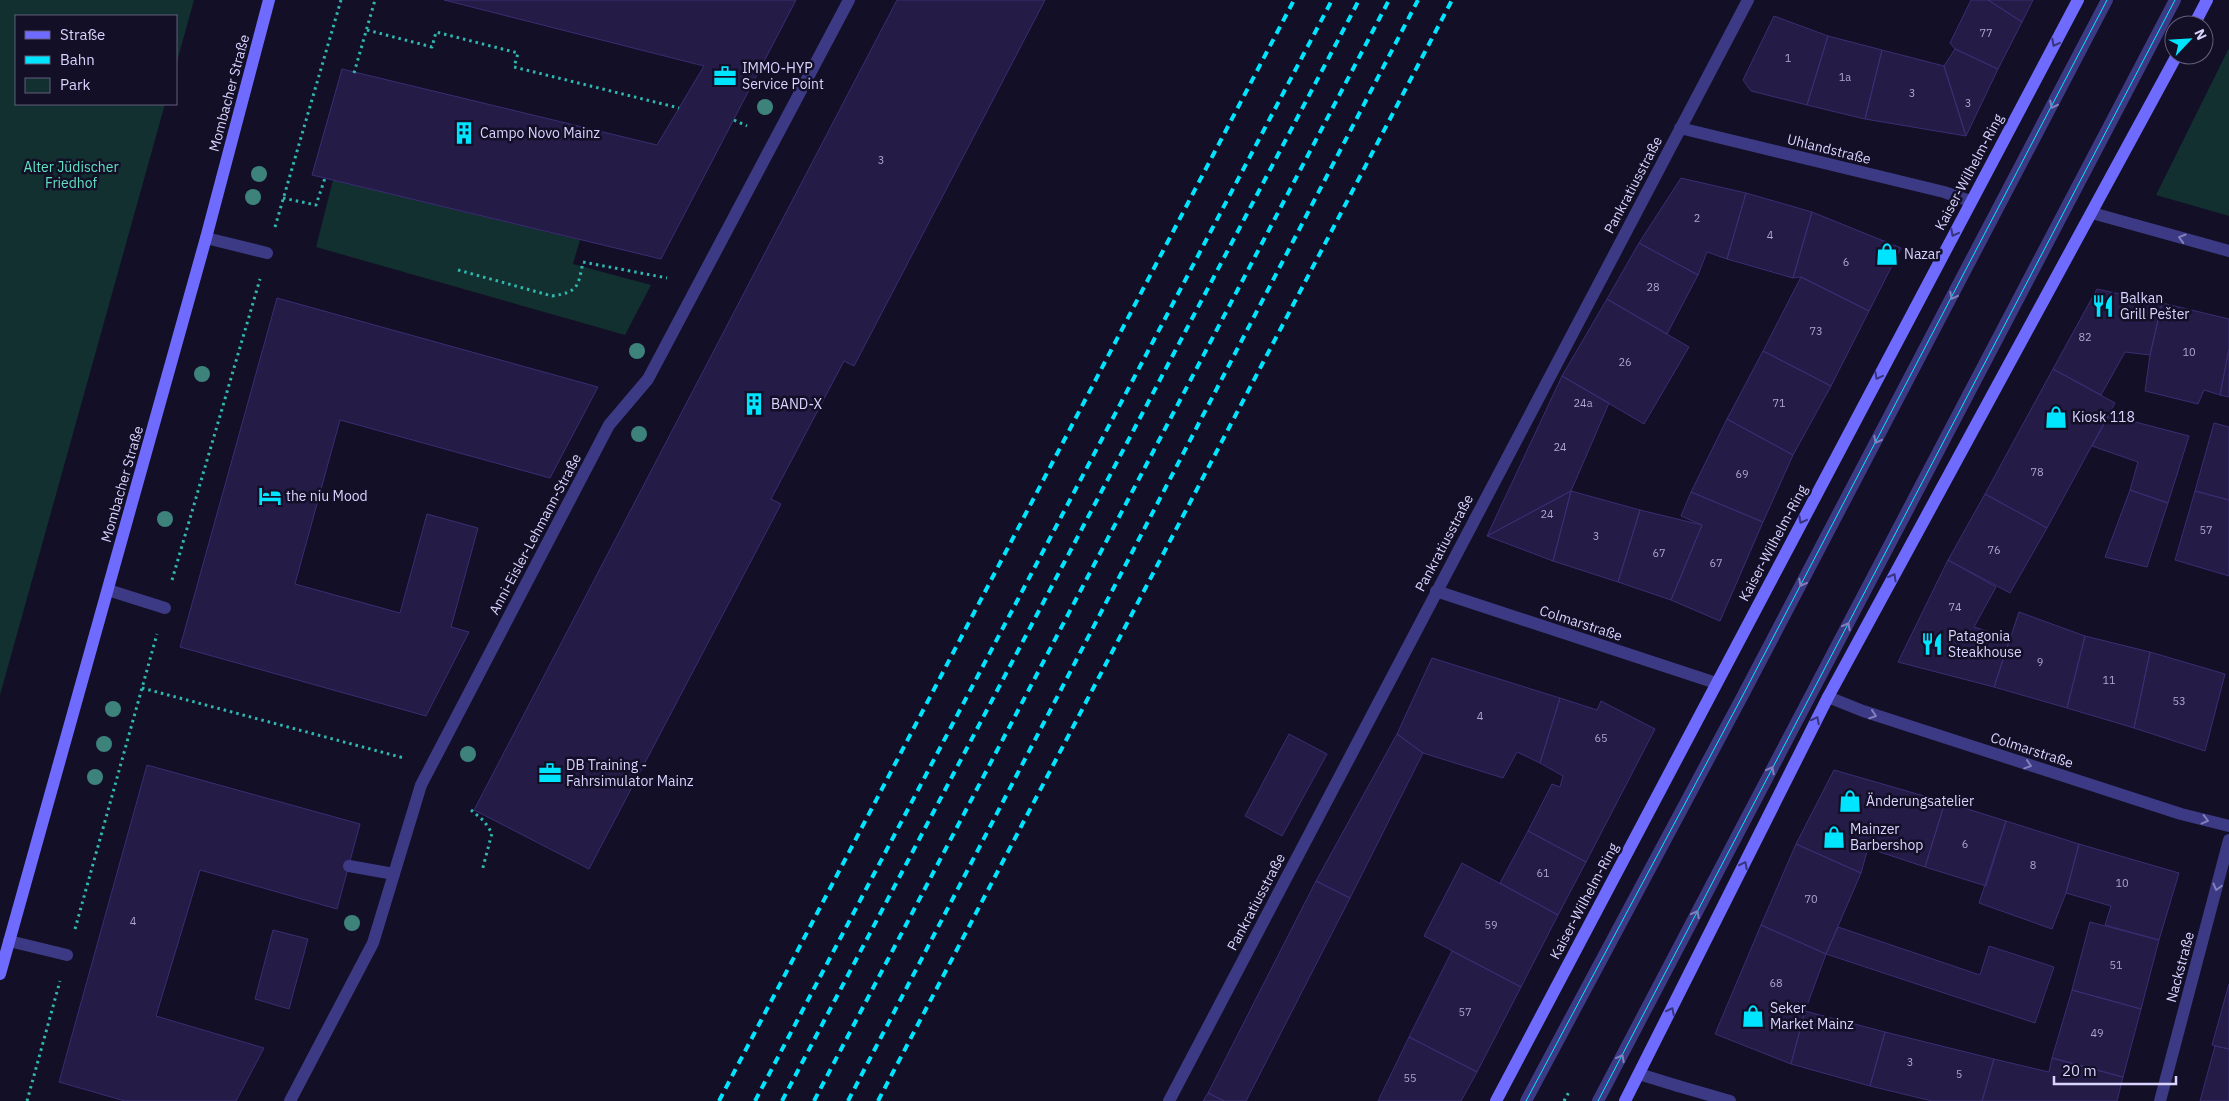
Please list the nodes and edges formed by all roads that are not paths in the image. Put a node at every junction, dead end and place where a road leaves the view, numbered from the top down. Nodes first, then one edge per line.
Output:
1 (269, 0) edge
2 (848, 0) edge
3 (1748, 0) edge
4 (2078, 0) edge
5 (2107, 0) edge
6 (2175, 0) edge
7 (2207, 0) edge
8 (2199, 15) edge
9 (2172, 65) edge
10 (1680, 128) junction
11 (1970, 201) junction
12 (2092, 213) junction
13 (206, 238) junction
14 (2229, 251) edge
15 (267, 253) road end
16 (108, 590) junction
17 (1436, 591) junction
18 (165, 608) road end
19 (1716, 684) junction
20 (1828, 697) junction
21 (2229, 826) edge
22 (2229, 840) edge
23 (349, 866) dead end
24 (394, 874) junction
25 (9, 941) junction
26 (68, 955) road end
27 (0, 974) edge
28 (1639, 1074) junction
29 (290, 1101) edge
30 (1169, 1101) edge
31 (1496, 1101) edge
32 (1526, 1101) edge
33 (1598, 1101) edge
34 (1625, 1101) edge
35 (1730, 1101) edge
36 (2160, 1101) edge

1 - 13 street, Mombacher Straße
2 - 24 street, Anni-Eisler-Lehmann-Straße
3 - 10 street, Pankratiusstraße
4 -> 11 street, Kaiser-Wilhelm-Ring
5 -> 32 street
33 -> 6 street
7 - 8 street
9 - 12 street
10 - 11 street, Uhlandstraße
10 - 17 street, Pankratiusstraße
11 -> 19 street, Kaiser-Wilhelm-Ring
14 -> 12 street
20 -> 12 street
13 - 15 street
13 - 16 street, Mombacher Straße
16 - 18 street
16 - 25 street, Mombacher Straße
17 - 19 street, Colmarstraße
17 - 30 street, Pankratiusstraße
19 - 31 street, Kaiser-Wilhelm-Ring
20 -> 21 street, Colmarstraße
28 -> 20 street
22 -> 36 street, Nackstraße
23 - 24 street
24 - 29 street, Anni-Eisler-Lehmann-Straße
25 - 26 street
25 - 27 street, Mombacher Straße
28 - 34 street
28 - 35 street

